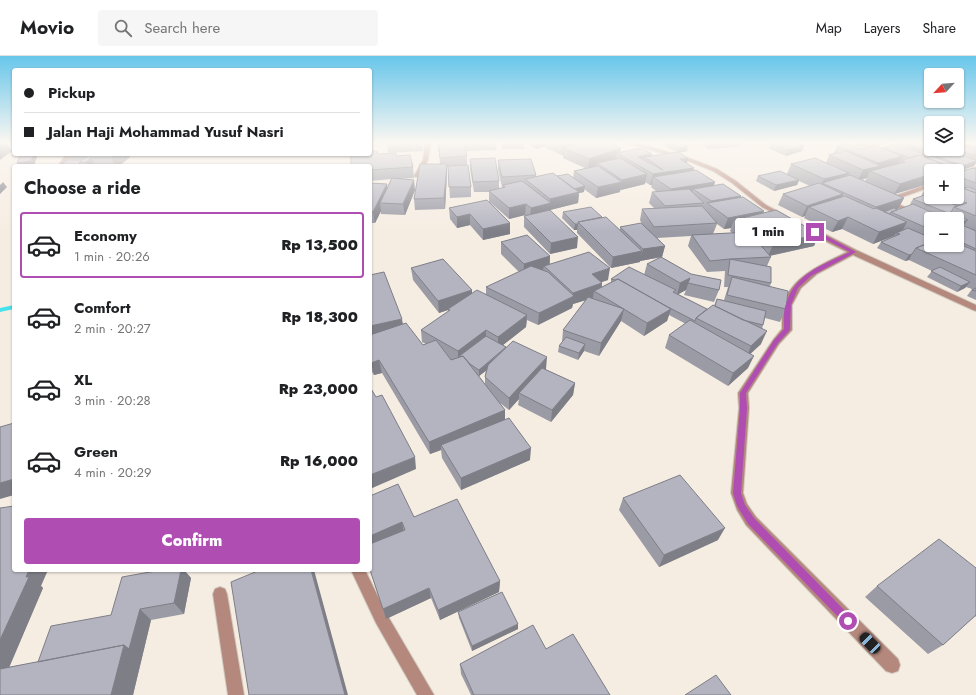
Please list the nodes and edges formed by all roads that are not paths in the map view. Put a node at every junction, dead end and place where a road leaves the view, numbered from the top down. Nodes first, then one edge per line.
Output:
1 (420, 172) edge
2 (718, 172) edge
3 (417, 176) edge
4 (924, 187) edge
5 (924, 217) edge
6 (853, 252) junction
7 (976, 308) edge
8 (359, 572) edge
9 (220, 594) dead end
10 (892, 665) dead end
11 (236, 695) edge
12 (426, 695) edge

1 - 3 street
2 - 6 street
4 - 5 street
6 - 7 street
6 - 10 street
8 - 12 street
9 - 11 street

